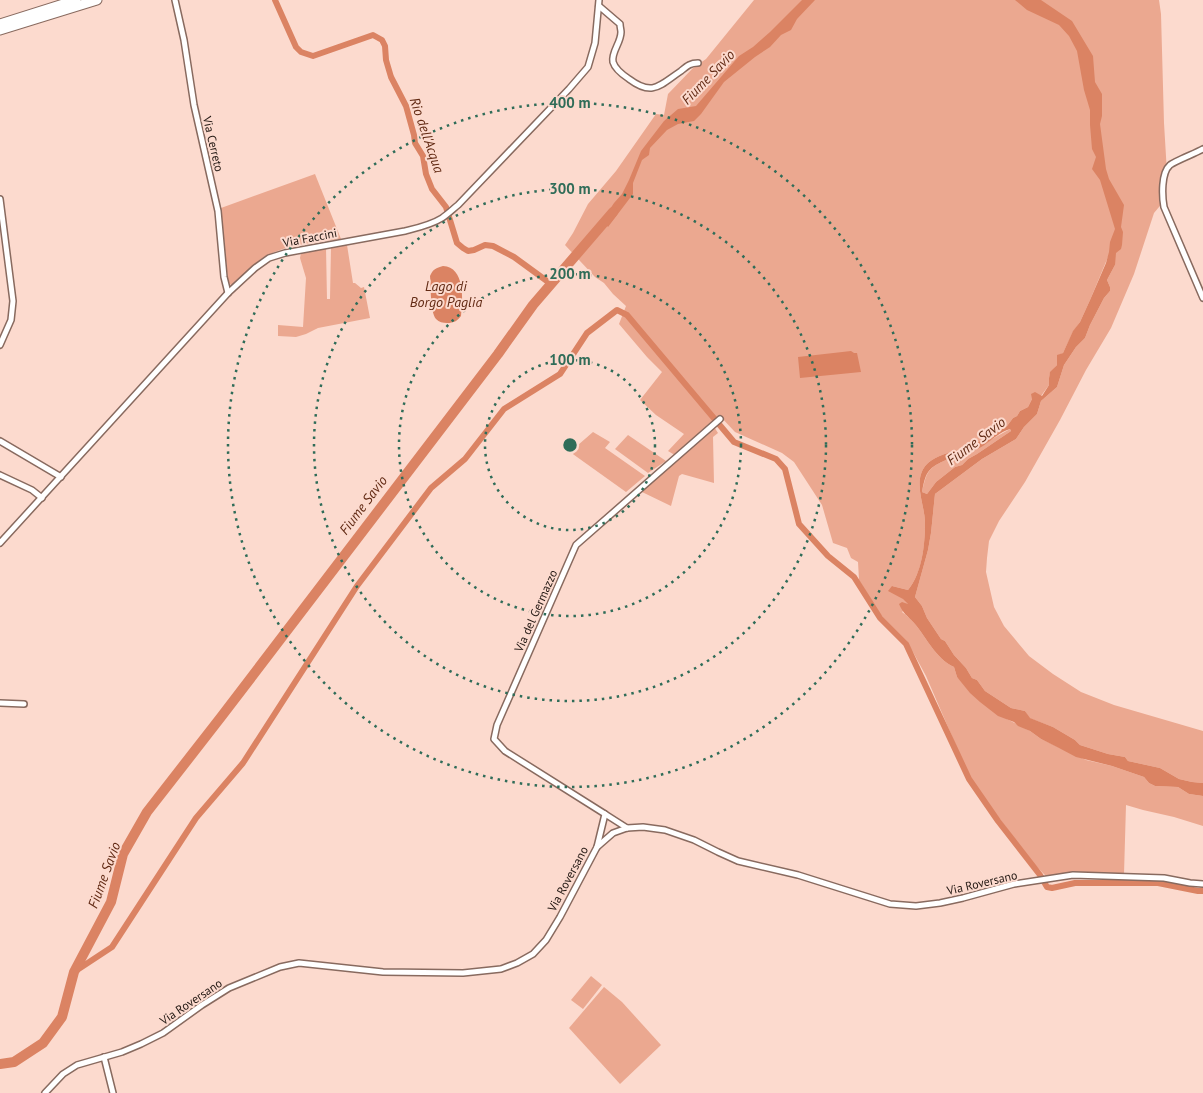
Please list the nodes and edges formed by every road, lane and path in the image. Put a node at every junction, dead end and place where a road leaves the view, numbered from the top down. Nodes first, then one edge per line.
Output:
1 (76, 0) edge
2 (97, 0) edge
3 (176, 0) edge
4 (599, 3) edge
5 (0, 24) edge
6 (0, 30) edge
7 (698, 63) dead end
8 (1203, 149) edge
9 (0, 199) edge
10 (228, 294) junction
11 (1203, 298) edge
12 (0, 345) edge
13 (720, 419) dead end
14 (0, 441) edge
15 (0, 475) edge
16 (60, 477) junction
17 (42, 498) junction
18 (0, 543) edge
19 (0, 703) edge
20 (24, 704) dead end
21 (605, 814) junction
22 (627, 828) junction
23 (597, 847) junction
24 (1200, 884) edge
25 (104, 1057) junction
26 (45, 1093) edge
27 (114, 1093) edge

1 - 5 highway
2 - 6 highway
3 - 10 street, Via Cerreto
4 - 7 street
4 - 10 street, Via Faccini
8 - 11 street
9 - 12 street
10 - 16 street, Via Faccini
13 - 21 street, Via del Germazzo
14 - 16 street
15 - 17 street
16 - 17 street, Via Faccini
17 - 18 street, Via Faccini
19 - 20 street
21 - 22 street, Via del Germazzo
21 - 23 street
22 - 23 street, Via Roversano
22 - 24 street, Via Roversano
23 - 25 street, Via Roversano
25 - 26 street, Via Roversano
25 - 27 street

